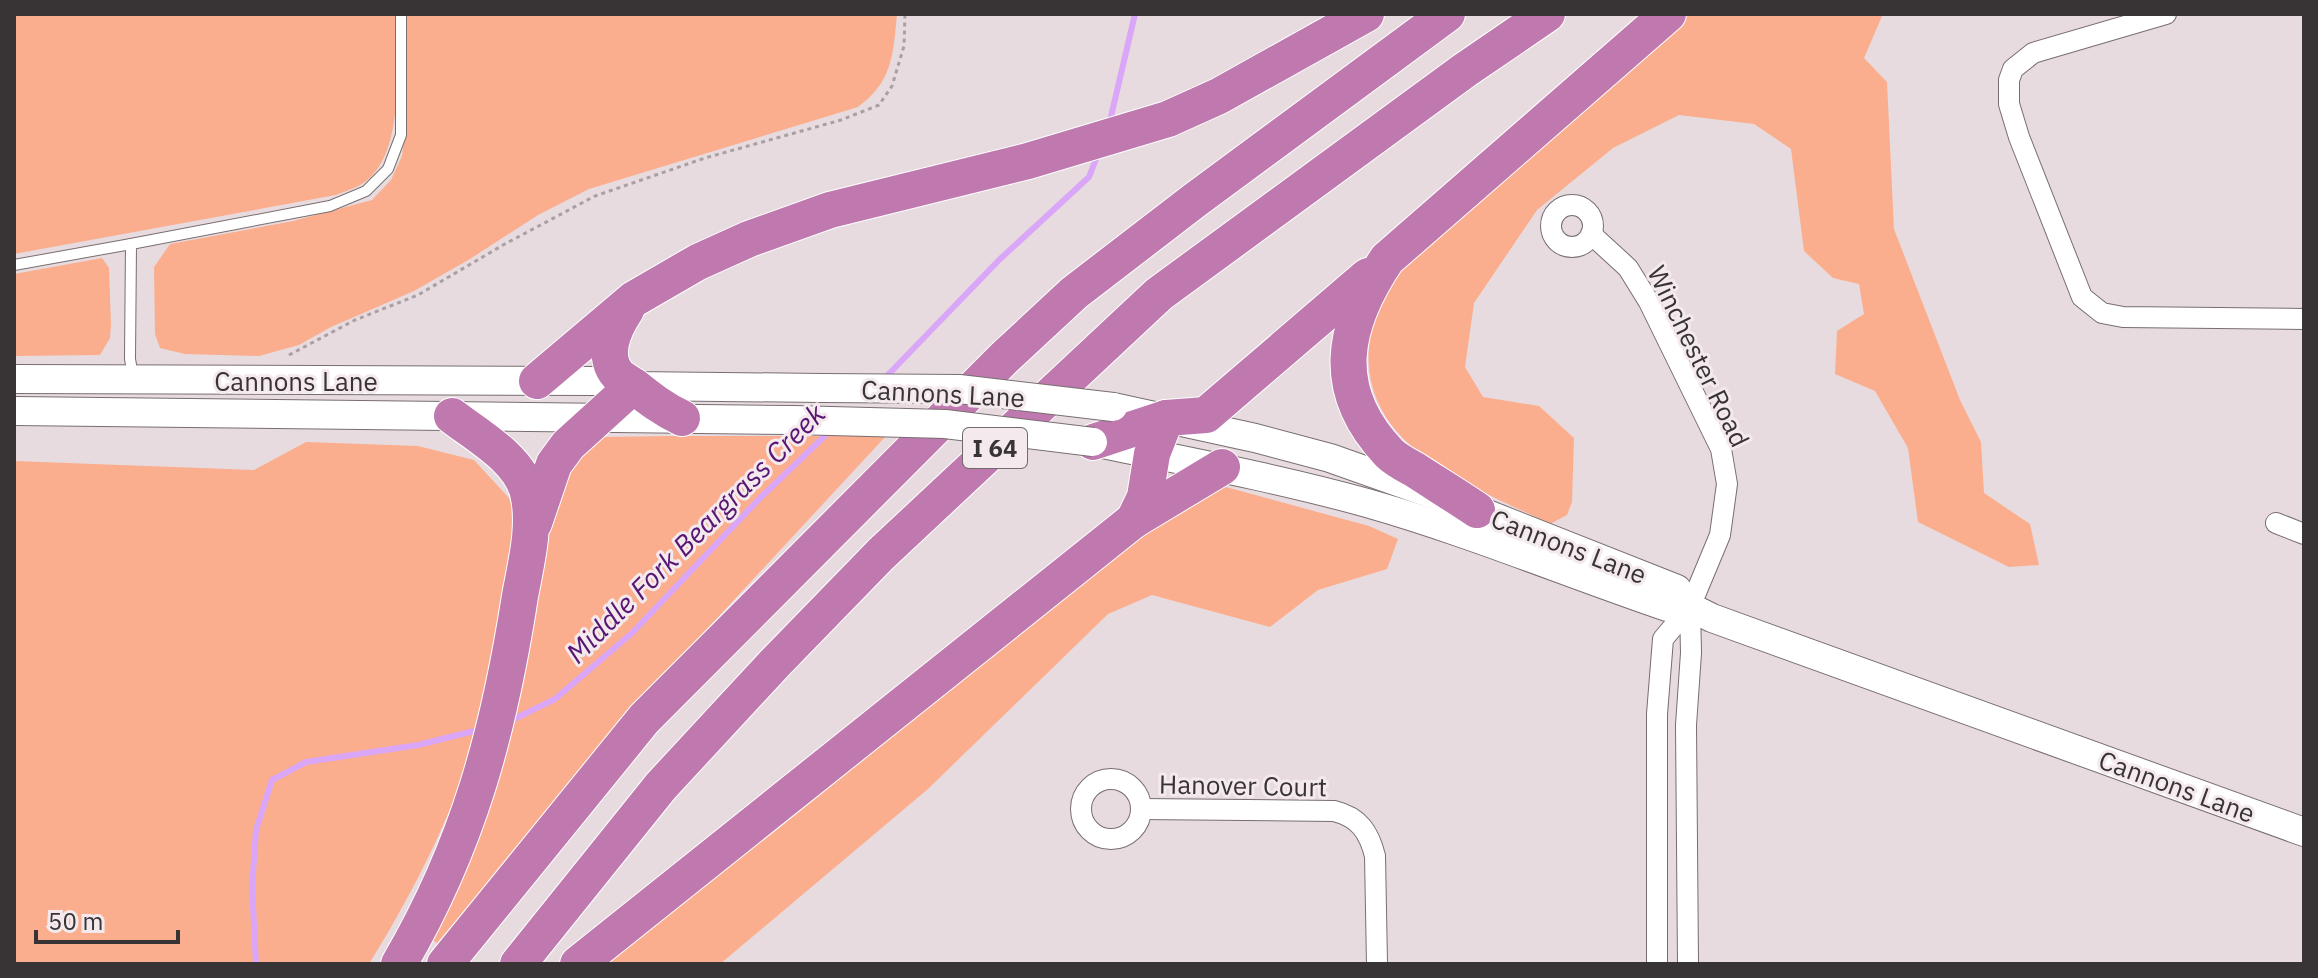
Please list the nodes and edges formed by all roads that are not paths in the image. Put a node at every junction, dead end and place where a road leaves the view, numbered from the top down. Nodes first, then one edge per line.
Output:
1 (401, 14) edge
2 (1366, 14) edge
3 (1447, 14) edge
4 (1547, 14) edge
5 (1668, 14) edge
6 (2166, 14) edge
7 (1591, 234) dead end
8 (131, 244) junction
9 (1387, 259) junction
10 (14, 265) edge
11 (634, 299) junction
12 (2304, 319) edge
13 (14, 379) edge
14 (133, 379) junction
15 (537, 381) junction
16 (633, 386) junction
17 (14, 411) edge
18 (134, 412) junction
19 (452, 416) junction
20 (600, 417) junction
21 (682, 418) junction
22 (1166, 418) junction
23 (1093, 442) junction
24 (1152, 454) junction
25 (1222, 467) junction
26 (1134, 520) junction
27 (1477, 520) junction
28 (2276, 523) dead end
29 (2304, 534) edge
30 (530, 535) junction
31 (1690, 607) junction
32 (1686, 778) junction
33 (1658, 780) junction
34 (1141, 809) dead end
35 (2304, 832) edge
36 (1688, 915) junction
37 (1658, 917) junction
38 (399, 964) edge
39 (445, 964) edge
40 (518, 964) edge
41 (578, 964) edge
42 (1377, 964) edge
43 (1657, 964) edge
44 (1688, 964) edge

1 - 8 lane
2 - 11 highway
3 - 39 highway, I 64
4 - 40 highway, I 64
5 - 9 highway
6 - 12 street
7 - 31 street, Winchester Road
8 - 10 lane
8 - 14 lane
9 - 22 highway
9 - 27 highway
11 - 15 highway
11 - 16 highway
13 - 14 main road, Cannons Lane
14 - 15 main road, Cannons Lane
14 - 18 main road
15 - 16 main road, Cannons Lane
16 - 20 highway
16 - 21 highway
16 - 22 main road, Cannons Lane, bridge
17 - 18 main road, Cannons Lane
18 - 19 main road, Cannons Lane
19 - 20 main road, Cannons Lane
19 - 30 highway
20 - 21 main road, Cannons Lane
20 - 30 highway
21 - 23 main road, Cannons Lane, bridge
22 - 23 highway
22 - 24 highway
22 - 27 main road, Cannons Lane
23 - 24 main road, Cannons Lane
24 - 25 main road, Cannons Lane
24 - 26 highway
25 - 26 highway
25 - 27 main road, Cannons Lane
26 - 41 highway
27 - 31 main road, Cannons Lane
28 - 29 street
30 - 38 highway
31 - 32 street, Winchester Road
31 - 33 street, Winchester Road
31 - 35 main road, Cannons Lane
32 - 33 street
32 - 36 street, Winchester Road
33 - 37 street, Winchester Road
34 - 42 street, Hanover Court
36 - 37 street
36 - 44 street, Winchester Road
37 - 43 street, Winchester Road

